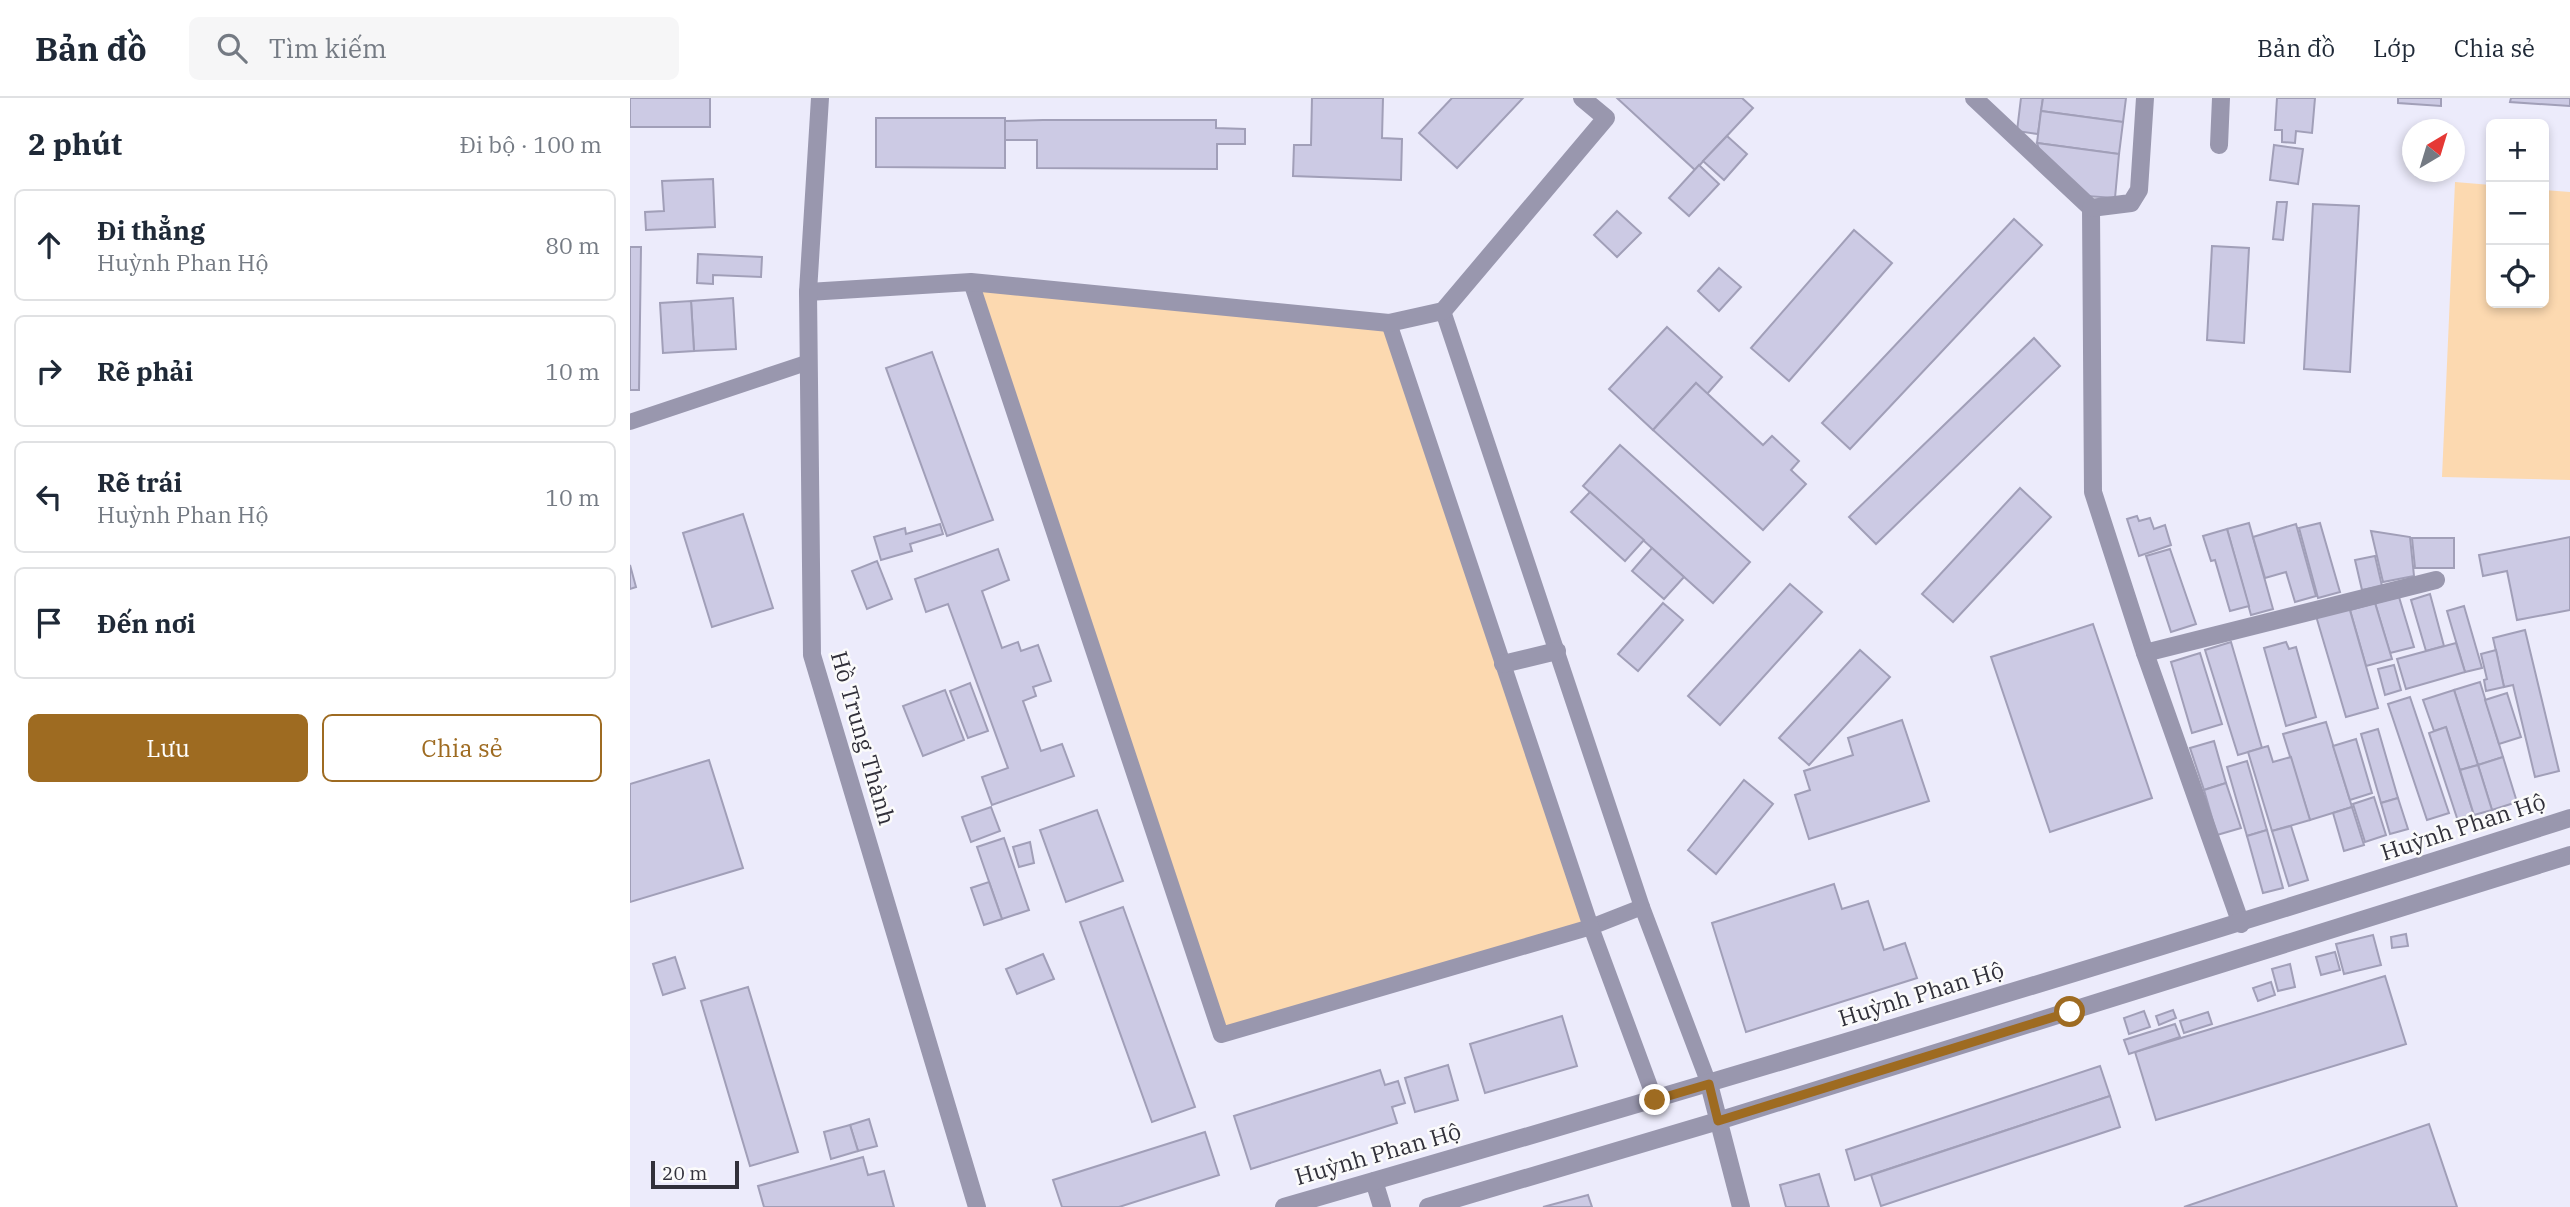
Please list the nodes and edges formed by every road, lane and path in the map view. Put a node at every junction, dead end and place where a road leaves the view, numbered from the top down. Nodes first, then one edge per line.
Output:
1 (820, 98) edge
2 (1582, 98) edge
3 (1974, 98) edge
4 (2145, 98) edge
5 (2221, 98) edge
6 (2219, 145) dead end
7 (2091, 208) junction
8 (971, 282) junction
9 (808, 292) junction
10 (1443, 311) junction
11 (1389, 323) junction
12 (808, 362) junction
13 (630, 422) edge
14 (2435, 580) dead end
15 (1557, 651) junction
16 (2145, 653) junction
17 (1503, 664) junction
18 (2570, 818) edge
19 (2570, 855) edge
20 (1642, 907) junction
21 (2241, 924) junction
22 (1591, 927) junction
23 (1709, 1084) junction
24 (1655, 1100) junction
25 (1718, 1121) junction
26 (1374, 1181) junction
27 (977, 1207) edge
28 (1283, 1207) edge
29 (1382, 1207) edge
30 (1428, 1207) edge
31 (1741, 1207) edge

1 - 9 street, Hồ Trung Thành
2 - 10 street
3 - 7 street
4 - 7 street
5 - 6 street
7 - 16 street
8 - 9 street
8 - 11 street
8 - 22 lane
9 - 12 street, Hồ Trung Thành
10 - 11 street
10 - 15 lane
11 - 17 lane
12 - 13 lane
12 - 27 street, Hồ Trung Thành
14 - 16 street
15 - 17 street
15 - 20 lane
16 - 21 street
17 - 22 lane
18 - 21 street, Huỳnh Phan Hộ
19 - 25 street
20 - 22 lane
20 - 23 lane
21 - 23 street, Huỳnh Phan Hộ
22 - 24 lane
23 - 24 street, Huỳnh Phan Hộ
23 - 25 street
24 - 26 street, Huỳnh Phan Hộ
25 - 30 street
25 - 31 street
26 - 28 street, Huỳnh Phan Hộ
26 - 29 street

